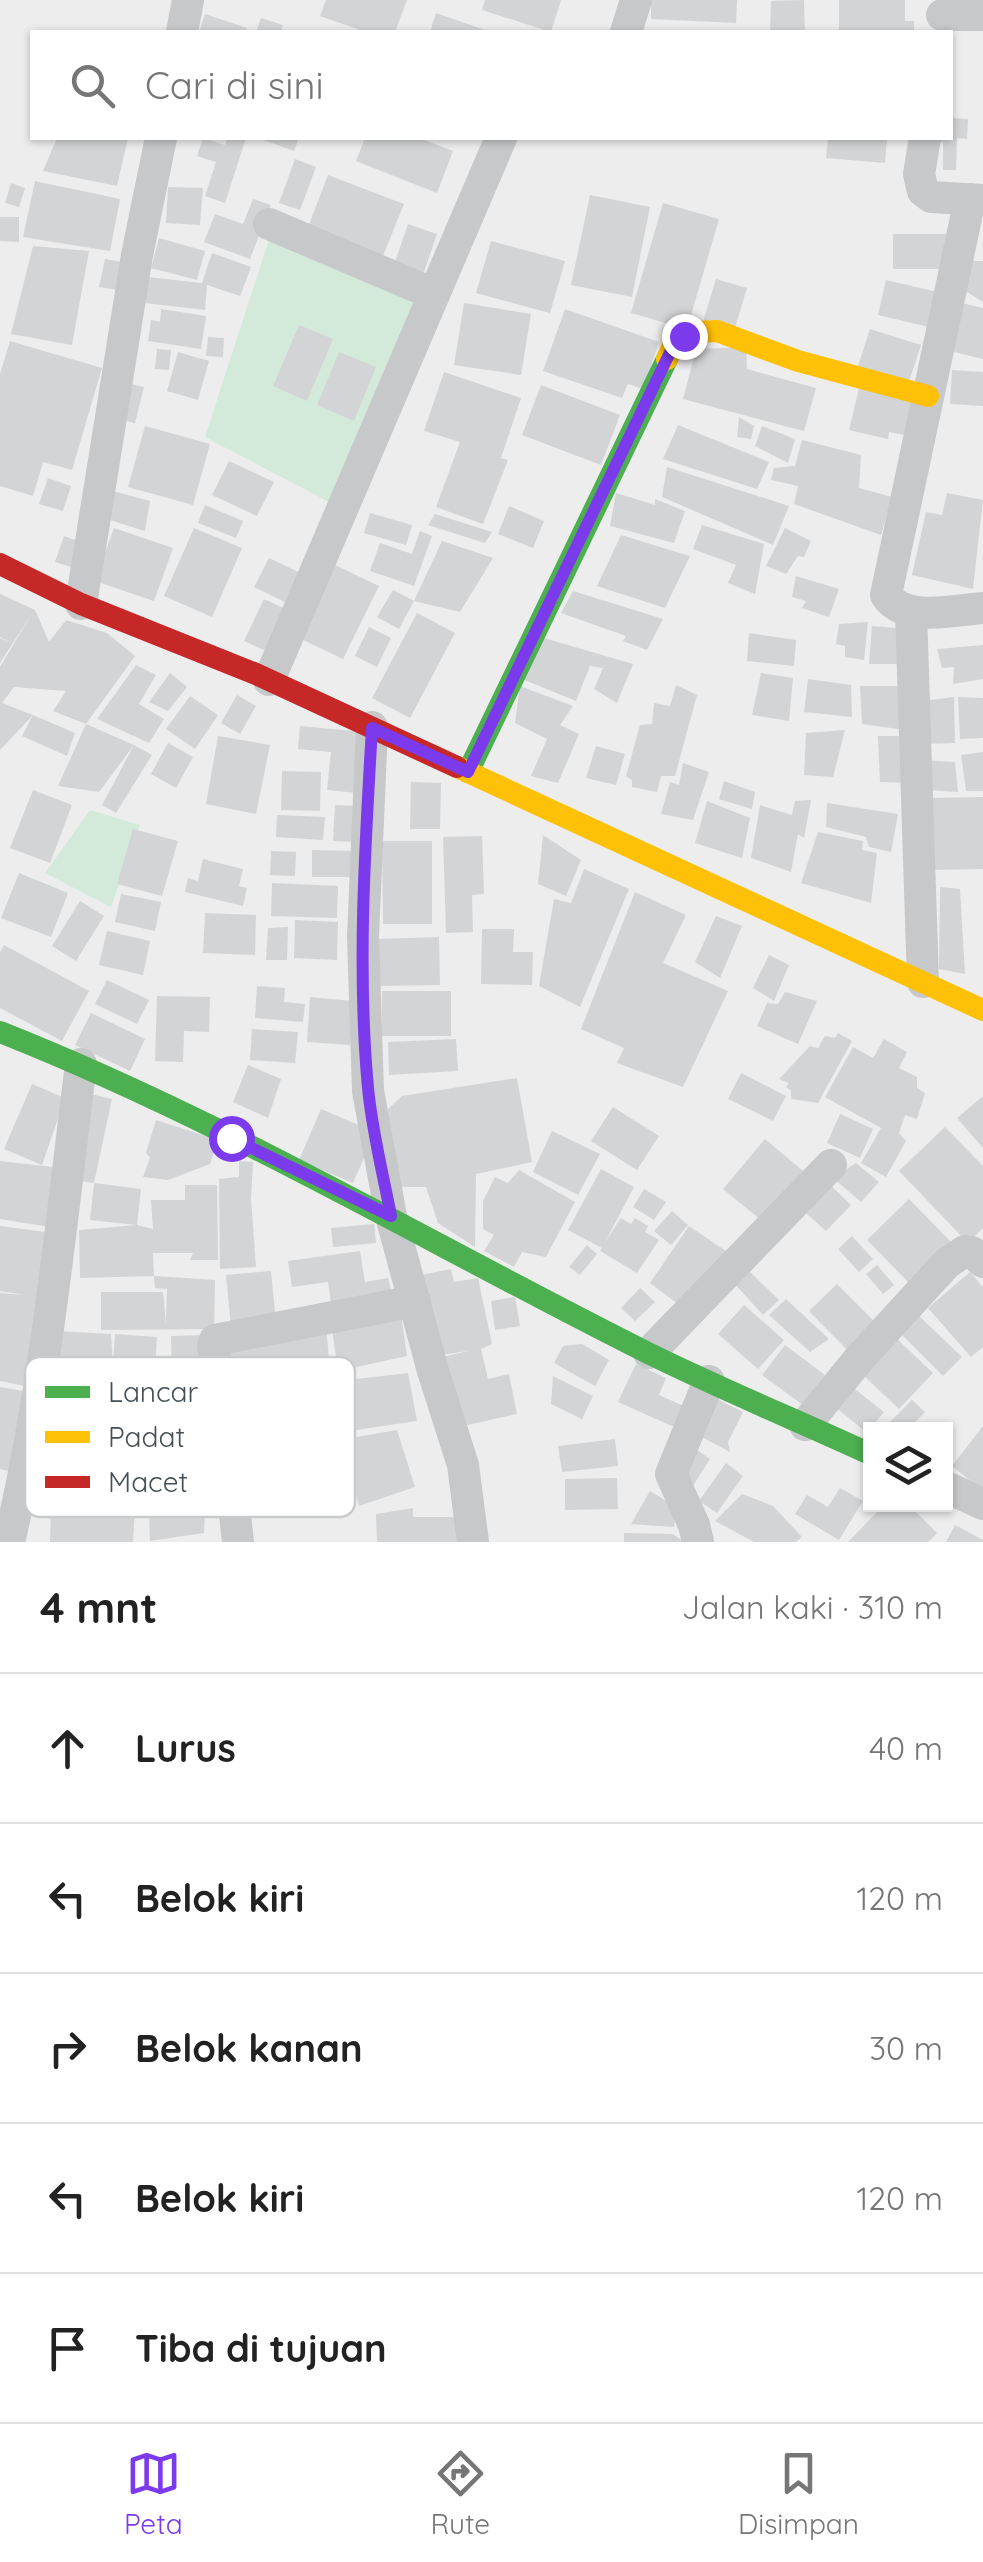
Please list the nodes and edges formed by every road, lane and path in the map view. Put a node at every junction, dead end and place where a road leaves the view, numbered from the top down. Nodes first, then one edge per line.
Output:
1 (188, 0) edge
2 (636, 0) edge
3 (983, 15) edge
4 (942, 16) edge
5 (182, 30) edge
6 (627, 30) edge
7 (161, 140) edge
8 (500, 140) edge
9 (925, 140) edge
10 (976, 199) edge
11 (269, 224) dead end
12 (434, 294) junction
13 (928, 396) junction
14 (0, 564) edge
15 (981, 600) edge
16 (81, 604) junction
17 (911, 612) junction
18 (268, 680) junction
19 (372, 728) junction
20 (468, 772) junction
21 (922, 982) junction
22 (983, 1010) edge
23 (0, 1032) edge
24 (81, 1064) junction
25 (831, 1165) dead end
26 (391, 1216) junction
27 (983, 1262) edge
28 (415, 1301) junction
29 (649, 1353) junction
30 (42, 1357) edge
31 (216, 1357) edge
32 (709, 1381) junction
33 (806, 1425) junction
34 (863, 1451) edge
35 (25, 1465) edge
36 (953, 1490) edge
37 (983, 1504) edge
38 (235, 1517) edge
39 (8, 1542) edge
40 (238, 1542) edge
41 (473, 1542) edge
42 (698, 1542) edge

1 - 5 street
2 - 6 street
3 - 4 street
7 - 16 street
8 - 12 street
9 - 10 street
10 - 13 street
11 - 12 street
12 - 18 street
13 - 17 street
13 - 20 street
14 - 16 street
15 - 17 street
16 - 18 street
17 - 21 street
18 - 19 street
19 - 20 street
19 - 26 street
20 - 21 street
21 - 22 street
23 - 24 street
24 - 26 street
24 - 30 street
25 - 29 street
26 - 28 street
26 - 29 street
27 - 33 street
28 - 31 street
28 - 41 street
29 - 32 street
32 - 33 street
32 - 42 street
33 - 34 street
35 - 39 street
36 - 37 street
38 - 40 street

